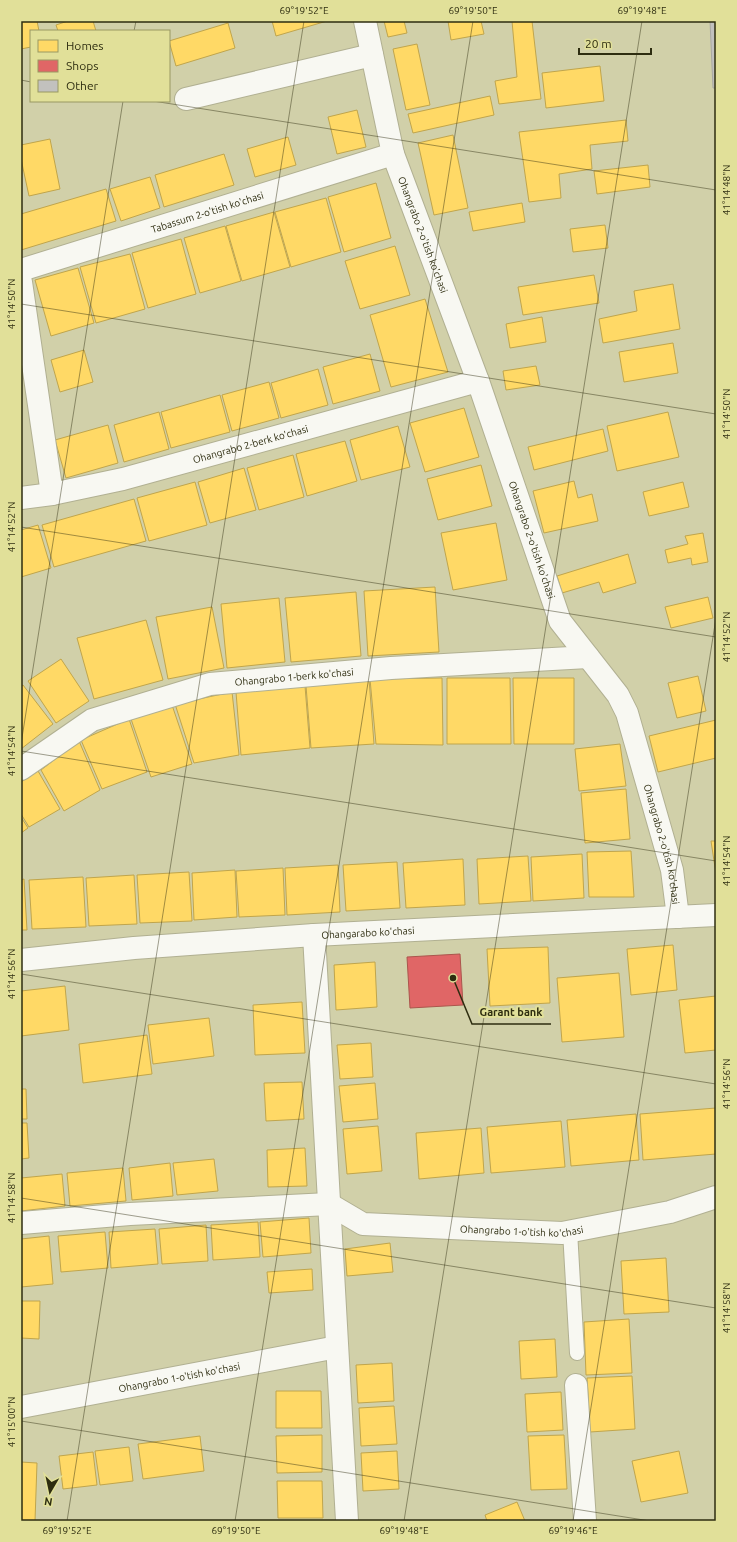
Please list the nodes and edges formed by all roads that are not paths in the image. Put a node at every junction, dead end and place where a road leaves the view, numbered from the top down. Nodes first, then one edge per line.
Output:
1 (365, 21) edge
2 (372, 55) junction
3 (186, 99) dead end
4 (393, 154) junction
5 (21, 270) edge
6 (21, 282) edge
7 (478, 382) junction
8 (52, 494) junction
9 (21, 498) edge
10 (588, 657) junction
11 (21, 769) edge
12 (716, 915) edge
13 (678, 917) junction
14 (314, 935) junction
15 (21, 960) edge
16 (716, 1197) edge
17 (329, 1204) junction
18 (21, 1223) edge
19 (570, 1231) junction
20 (337, 1347) junction
21 (577, 1353) dead end
22 (576, 1384) dead end
23 (21, 1407) edge
24 (347, 1521) edge
25 (585, 1521) edge

1 - 2 street, Ohangrabo 2-o'tish ko'chasi
2 - 3 street
2 - 4 street, Ohangrabo 2-o'tish ko'chasi
4 - 5 street, Tabassum 2-o'tish ko'chasi
4 - 7 street, Ohangrabo 2-o'tish ko'chasi
6 - 8 street
7 - 8 street, Ohangrabo 2-berk ko'chasi
7 - 10 street, Ohangrabo 2-o'tish ko'chasi
8 - 9 street, Ohangrabo 2-berk ko'chasi
10 - 11 street, Ohangrabo 1-berk ko'chasi
10 - 13 street, Ohangrabo 2-o'tish ko'chasi
12 - 13 street, Ohangarabo ko'chasi
13 - 14 street, Ohangarabo ko'chasi
14 - 15 street, Ohangarabo ko'chasi
14 - 17 street
16 - 19 street, Ohangrabo 1-o'tish ko'chasi
17 - 18 street
17 - 19 street, Ohangrabo 1-o'tish ko'chasi
17 - 20 street
19 - 21 lane
20 - 23 street, Ohangrabo 1-o'tish ko'chasi
20 - 24 street
22 - 25 street

